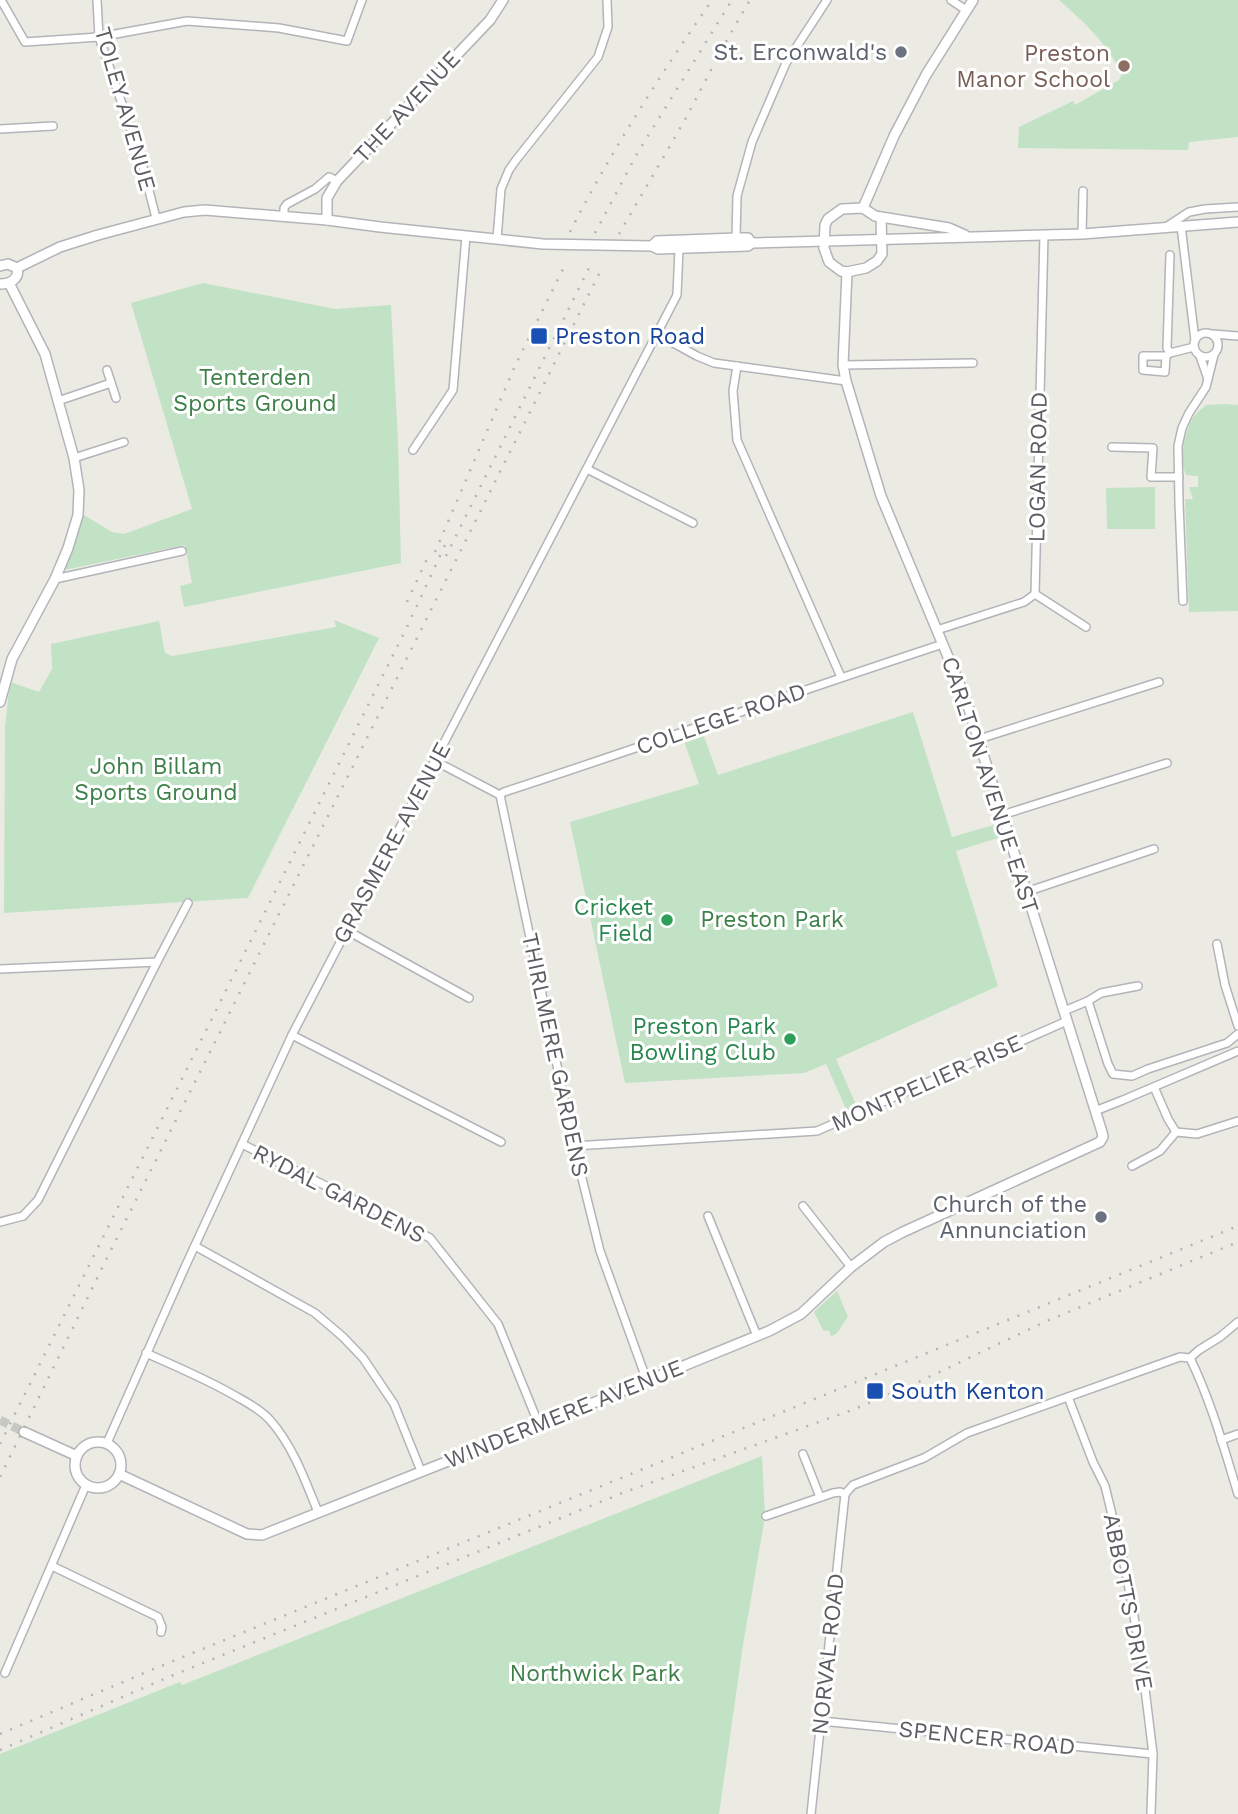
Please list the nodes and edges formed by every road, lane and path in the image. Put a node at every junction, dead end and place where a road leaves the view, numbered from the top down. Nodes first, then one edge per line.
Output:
1 (1, 0) edge
2 (97, 0) edge
3 (362, 0) edge
4 (503, 0) edge
5 (607, 0) edge
6 (827, 0) edge
7 (951, 0) edge
8 (973, 0) edge
9 (966, 10) junction
10 (99, 37) junction
11 (53, 126) dead end
12 (0, 129) edge
13 (337, 181) junction
14 (315, 189) junction
15 (1083, 191) dead end
16 (327, 198) junction
17 (1238, 207) edge
18 (863, 208) junction
19 (284, 217) junction
20 (881, 217) junction
21 (156, 218) junction
22 (327, 220) junction
23 (1238, 222) edge
24 (1181, 226) junction
25 (1166, 227) junction
26 (1082, 234) junction
27 (1044, 235) junction
28 (466, 236) junction
29 (968, 236) junction
30 (736, 238) junction
31 (497, 239) junction
32 (882, 239) junction
33 (823, 241) junction
34 (752, 243) junction
35 (652, 246) junction
36 (679, 249) junction
37 (1170, 256) dead end
38 (0, 266) edge
39 (16, 268) junction
40 (847, 272) junction
41 (5, 283) edge
42 (1193, 318) junction
43 (1209, 333) junction
44 (657, 334) junction
45 (1238, 336) edge
46 (1195, 344) junction
47 (1217, 352) junction
48 (1200, 356) junction
49 (973, 363) dead end
50 (843, 365) junction
51 (737, 366) junction
52 (107, 370) dead end
53 (1208, 379) junction
54 (846, 382) junction
55 (111, 383) junction
56 (116, 398) dead end
57 (58, 401) junction
58 (124, 442) dead end
59 (1112, 447) dead end
60 (413, 450) dead end
61 (74, 458) junction
62 (587, 469) junction
63 (1179, 477) junction
64 (693, 523) dead end
65 (182, 551) dead end
66 (55, 579) junction
67 (1035, 594) junction
68 (1183, 601) dead end
69 (1086, 627) dead end
70 (937, 630) junction
71 (943, 644) junction
72 (841, 677) junction
73 (1159, 682) dead end
74 (0, 702) edge
75 (979, 739) junction
76 (435, 761) junction
77 (1167, 763) dead end
78 (500, 795) junction
79 (1002, 816) junction
80 (1154, 849) dead end
81 (1026, 892) junction
82 (188, 903) dead end
83 (346, 930) junction
84 (1217, 944) dead end
85 (157, 962) junction
86 (0, 969) edge
87 (1138, 986) dead end
88 (469, 998) dead end
89 (1088, 1001) junction
90 (1066, 1016) junction
91 (1238, 1026) edge
92 (1238, 1034) edge
93 (292, 1035) junction
94 (1238, 1051) edge
95 (1154, 1087) junction
96 (1095, 1111) junction
97 (1238, 1121) edge
98 (1176, 1132) junction
99 (1103, 1137) joint
100 (501, 1142) dead end
101 (242, 1144) junction
102 (574, 1146) junction
103 (1132, 1166) dead end
104 (803, 1206) dead end
105 (708, 1216) dead end
106 (0, 1222) edge
107 (195, 1246) junction
108 (851, 1267) junction
109 (1238, 1322) edge
110 (757, 1336) junction
111 (146, 1353) junction
112 (1190, 1358) junction
113 (647, 1381) junction
114 (1068, 1397) junction
115 (539, 1425) junction
116 (24, 1432) tunnel mouth
117 (1238, 1434) edge
118 (1221, 1440) junction
119 (107, 1443) junction
120 (803, 1454) dead end
121 (76, 1456) junction
122 (421, 1471) junction
123 (119, 1474) junction
124 (86, 1485) junction
125 (845, 1494) junction
126 (1238, 1494) edge
127 (820, 1497) junction
128 (318, 1512) junction
129 (766, 1516) dead end
130 (52, 1566) junction
131 (161, 1632) dead end
132 (5, 1673) dead end
133 (821, 1721) junction
134 (1153, 1754) junction
135 (811, 1814) edge
136 (1150, 1814) edge

1 - 10 street
2 - 10 street, TOLEY AVENUE
3 - 10 street
4 - 13 street, THE AVENUE
5 - 31 street
6 - 30 street
7 - 9 street
8 - 9 street
9 - 18 street
10 - 21 street, TOLEY AVENUE
11 - 12 street
13 - 14 street
13 - 16 street, THE AVENUE
14 - 16 street
14 - 19 street
15 - 26 street
16 - 22 street
17 - 25 street
18 - 20 street
18 - 33 street
19 - 21 street
19 - 22 street
20 - 29 street
20 - 32 street
21 - 39 street
22 - 28 street
23 - 24 street
24 - 25 street
24 - 42 street
25 - 26 street
26 - 27 street
27 - 29 street
27 - 67 street, LOGAN ROAD
28 - 31 street
28 - 60 street
29 - 32 street
30 - 34 street
30 - 35 street
31 - 35 street
32 - 33 street
32 - 40 street
33 - 34 street
33 - 40 street
34 - 36 street
35 - 36 street
36 - 44 street, GRASMERE AVENUE
37 - 46 street
38 - 39 street
39 - 41 street
40 - 50 street, CARLTON AVENUE EAST
41 - 57 street
42 - 43 street
42 - 46 street
43 - 45 street
43 - 46 street
43 - 47 street
44 - 51 street
44 - 62 street, GRASMERE AVENUE
45 - 47 street
46 - 48 street
47 - 48 street
47 - 53 street
48 - 53 street
49 - 50 street
50 - 54 street, CARLTON AVENUE EAST
51 - 54 street
51 - 72 street
52 - 55 street
53 - 63 street
54 - 70 street, CARLTON AVENUE EAST
55 - 56 street
55 - 57 street
57 - 61 street
58 - 61 street
59 - 63 street
61 - 66 street
62 - 64 street
62 - 76 street, GRASMERE AVENUE
63 - 68 street
65 - 66 street
66 - 74 street
67 - 69 street
67 - 70 street
70 - 71 street, CARLTON AVENUE EAST
71 - 72 street, COLLEGE ROAD
71 - 75 street, CARLTON AVENUE EAST
72 - 78 street, COLLEGE ROAD
73 - 75 street
75 - 79 street, CARLTON AVENUE EAST
76 - 78 street
76 - 83 street, GRASMERE AVENUE
77 - 79 street
78 - 102 street, THIRLMERE GARDENS
79 - 81 street, CARLTON AVENUE EAST
80 - 81 street
81 - 90 street, CARLTON AVENUE EAST
82 - 85 street
83 - 88 street
83 - 93 street, GRASMERE AVENUE
84 - 91 street
85 - 86 street
85 - 106 street
87 - 89 street, MONTPELIER RISE
89 - 90 street, MONTPELIER RISE
89 - 92 street
90 - 96 street, CARLTON AVENUE EAST
90 - 102 street, MONTPELIER RISE
93 - 100 street
93 - 101 street, GRASMERE AVENUE
94 - 95 street
95 - 96 street
95 - 98 street
96 - 99 street, CARLTON AVENUE EAST
97 - 98 street
98 - 103 street
99 - 108 street, WINDERMERE AVENUE
101 - 107 street, GRASMERE AVENUE
101 - 115 street, RYDAL GARDENS
102 - 113 street, THIRLMERE GARDENS
104 - 108 street
105 - 110 street
107 - 111 street, GRASMERE AVENUE
107 - 122 street
108 - 110 street, WINDERMERE AVENUE
109 - 112 street
110 - 113 street, WINDERMERE AVENUE
111 - 119 street, GRASMERE AVENUE
111 - 128 street
112 - 114 street
112 - 118 street
113 - 115 street, WINDERMERE AVENUE
114 - 125 street
114 - 134 street, ABBOTTS DRIVE
115 - 122 street, WINDERMERE AVENUE
116 - 121 street
117 - 118 street
118 - 126 street
119 - 121 street
119 - 123 street
120 - 127 street
121 - 124 street
122 - 128 street, WINDERMERE AVENUE
123 - 124 street
123 - 128 street, WINDERMERE AVENUE
124 - 130 street
125 - 127 street
125 - 133 street, NORVAL ROAD
127 - 129 street
130 - 131 street
130 - 132 street
133 - 134 street, SPENCER ROAD
133 - 135 street, NORVAL ROAD
134 - 136 street, ABBOTTS DRIVE

